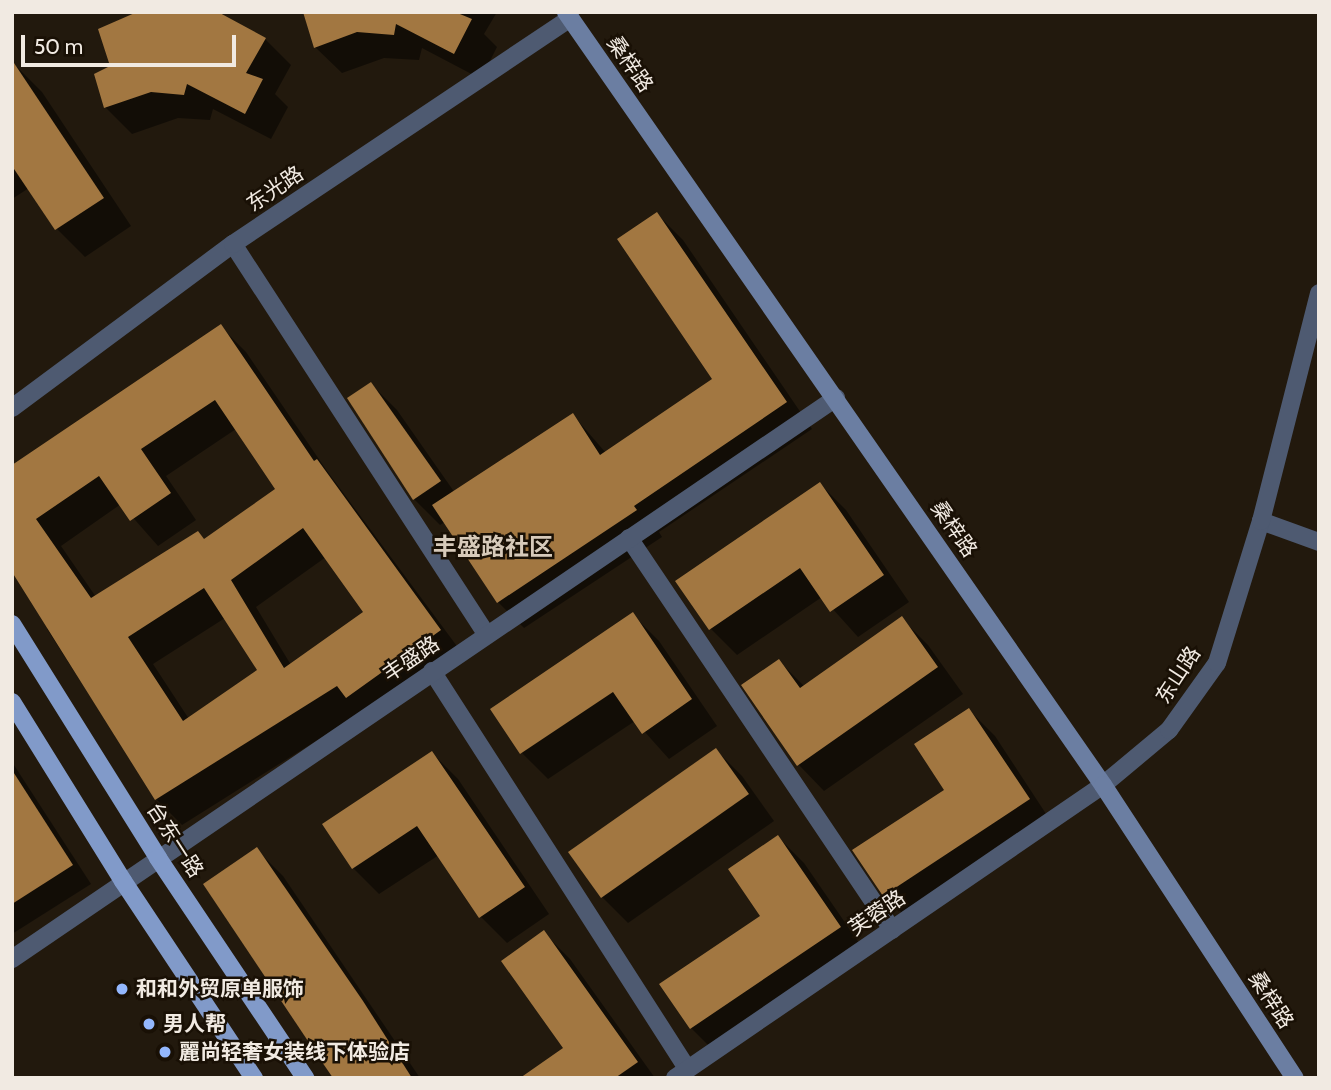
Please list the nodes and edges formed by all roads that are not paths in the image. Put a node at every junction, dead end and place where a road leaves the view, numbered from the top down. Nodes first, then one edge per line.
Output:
1 (568, 15) edge
2 (233, 244) junction
3 (1319, 292) edge
4 (835, 398) junction
5 (12, 408) edge
6 (1261, 521) junction
7 (629, 538) junction
8 (1319, 542) edge
9 (12, 624) edge
10 (487, 635) junction
11 (432, 671) junction
12 (12, 702) edge
13 (1104, 786) junction
14 (158, 858) junction
15 (123, 881) junction
16 (892, 930) junction
17 (12, 959) edge
18 (682, 1074) edge
19 (254, 1078) edge
20 (305, 1078) edge
21 (1295, 1078) edge

1 - 2 street, 东光路
1 - 4 main road, 桑梓路
2 - 5 street, 东光路
2 - 10 street
3 - 6 street, 东山路
4 - 7 street, 丰盛路
4 - 13 main road, 桑梓路
6 - 8 street
6 - 13 street, 东山路
7 - 10 street, 丰盛路
7 - 16 street
9 - 14 main road, 台东一路
10 - 11 street, 丰盛路
11 - 14 street, 丰盛路
11 - 18 street
12 - 15 main road
13 - 16 street, 芙蓉路
13 - 21 main road, 桑梓路
14 - 15 street, 丰盛路
14 - 20 main road, 台东一路
15 - 17 street, 丰盛路
15 - 19 main road
16 - 18 street, 芙蓉路

